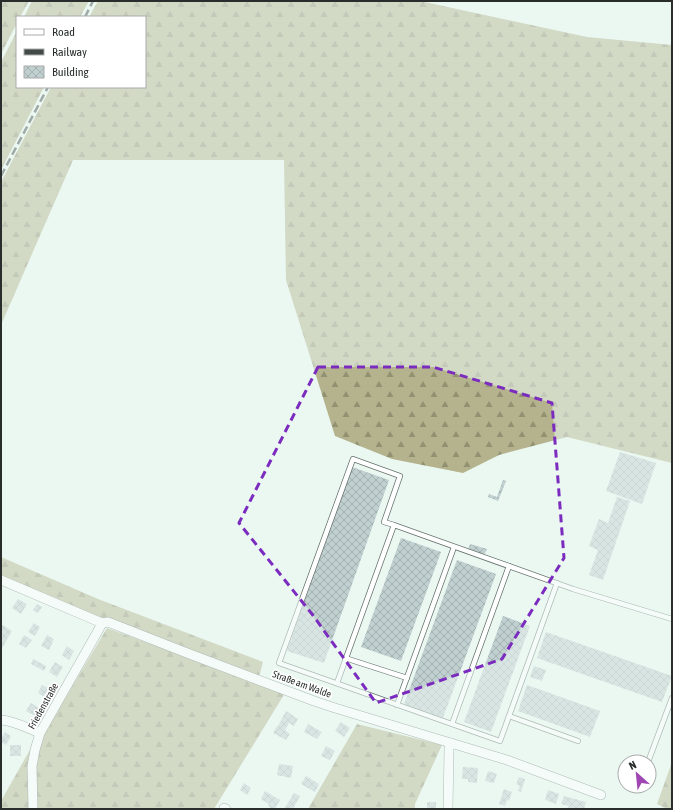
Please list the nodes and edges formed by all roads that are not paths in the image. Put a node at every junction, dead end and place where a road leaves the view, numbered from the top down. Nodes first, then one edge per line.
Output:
1 (394, 525) junction
2 (454, 547) junction
3 (509, 566) junction
4 (1, 580) edge
5 (557, 583) junction
6 (672, 619) edge
7 (102, 623) junction
8 (346, 658) junction
9 (406, 678) junction
10 (337, 683) junction
11 (672, 698) edge
12 (397, 705) junction
13 (509, 716) junction
14 (1, 720) edge
15 (452, 724) junction
16 (40, 733) junction
17 (578, 741) dead end
18 (451, 743) junction
19 (651, 754) edge
20 (601, 795) dead end
21 (33, 809) edge
22 (448, 809) edge

1 - 2 lane
1 - 8 lane
1 - 10 lane
2 - 3 lane
2 - 9 lane
3 - 5 lane
3 - 15 lane
4 - 7 street, Straße am Walde
5 - 6 lane
5 - 13 lane
7 - 16 street, Friedenstraße
7 - 18 street, Straße am Walde
8 - 9 lane
8 - 10 lane
9 - 12 lane
10 - 12 lane
11 - 19 lane
12 - 15 lane
13 - 15 lane
13 - 17 lane
14 - 16 street
16 - 21 street, Friedenstraße
18 - 20 street, Straße am Walde
18 - 22 street

